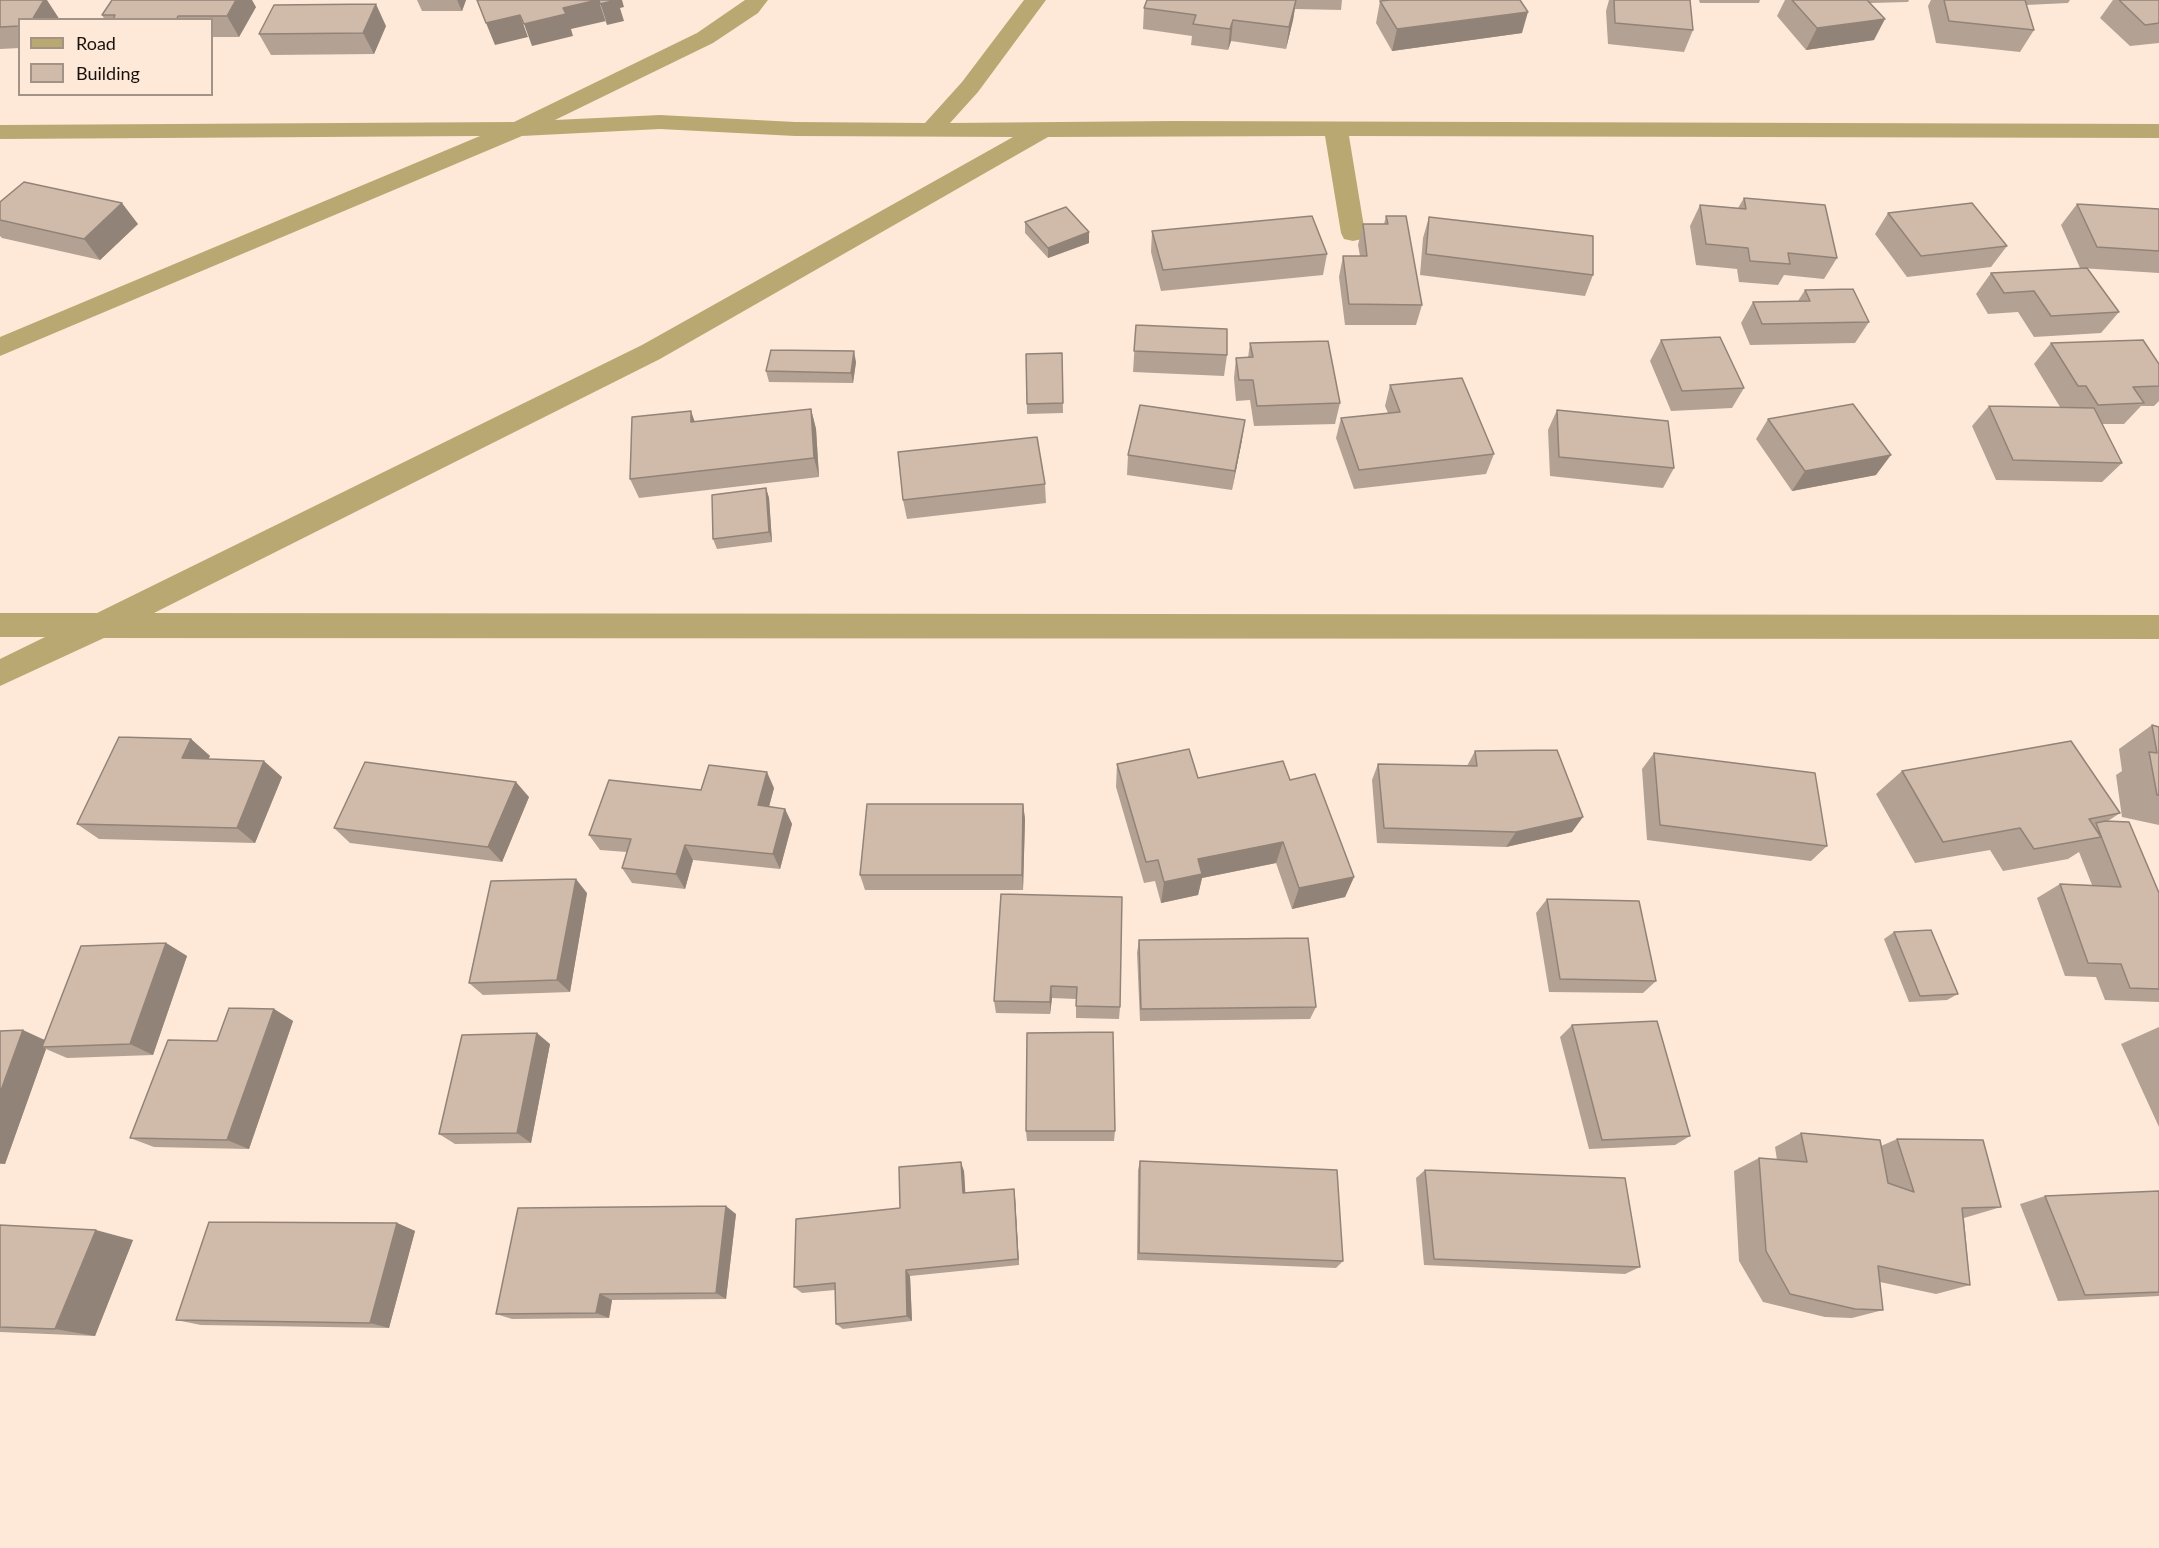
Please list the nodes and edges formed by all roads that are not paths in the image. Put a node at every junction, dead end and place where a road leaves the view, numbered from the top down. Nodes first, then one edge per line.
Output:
1 (757, 0) edge
2 (1035, 0) edge
3 (518, 129) junction
4 (1336, 129) junction
5 (931, 130) junction
6 (1043, 130) junction
7 (2159, 131) edge
8 (0, 132) edge
9 (1353, 233) dead end
10 (0, 347) edge
11 (0, 625) edge
12 (101, 625) junction
13 (2159, 627) edge
14 (0, 673) edge

1 - 3 street
2 - 5 street
3 - 5 street
3 - 8 street
3 - 10 street
4 - 6 street
4 - 7 street
4 - 9 street
5 - 6 street
6 - 12 street
11 - 12 street
12 - 13 street
12 - 14 street

